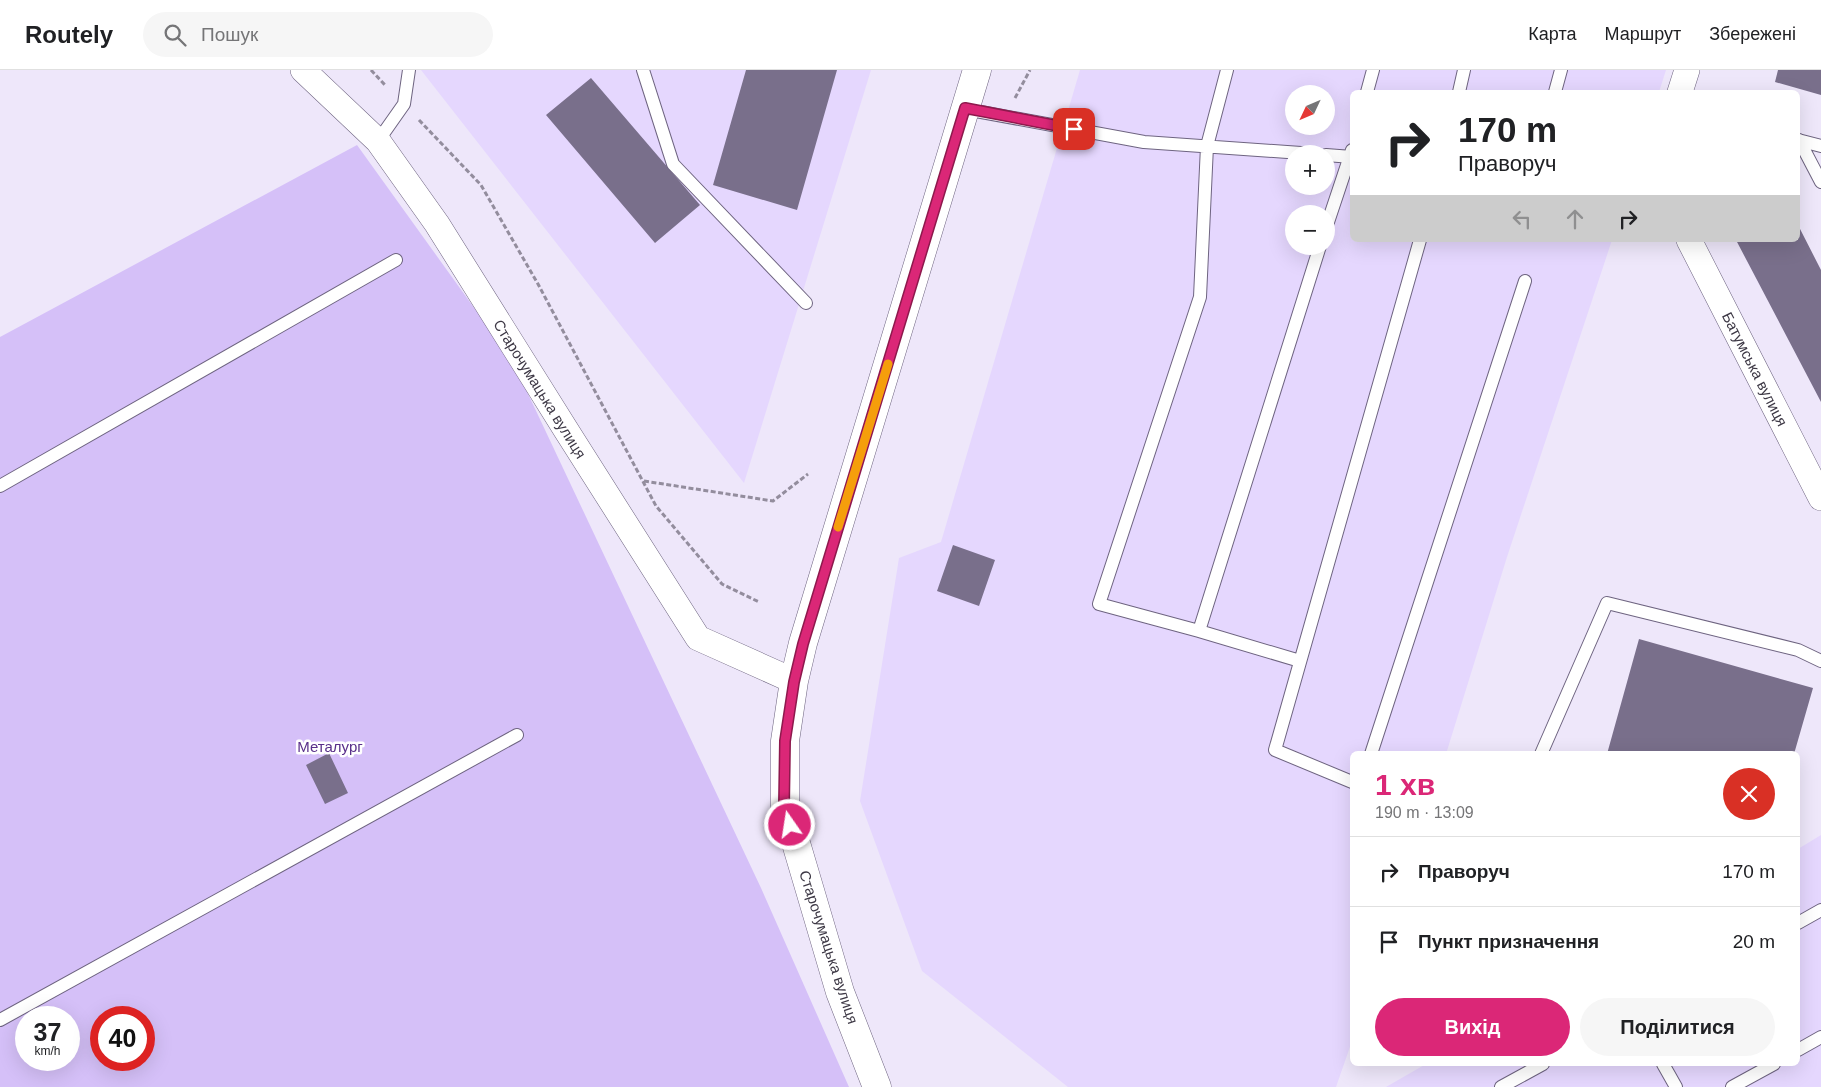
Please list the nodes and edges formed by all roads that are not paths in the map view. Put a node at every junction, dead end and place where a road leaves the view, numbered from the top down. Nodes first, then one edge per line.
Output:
1 (303, 70) edge
2 (409, 70) edge
3 (643, 70) edge
4 (977, 70) edge
5 (1227, 70) edge
6 (1373, 70) edge
7 (1464, 70) edge
8 (1561, 70) edge
9 (1687, 70) edge
10 (1368, 90) edge
11 (1459, 90) edge
12 (1556, 90) edge
13 (1681, 90) edge
14 (965, 108) junction
15 (378, 141) junction
16 (1800, 141) edge
17 (1800, 144) edge
18 (1207, 146) junction
19 (1821, 146) edge
20 (1285, 152) edge
21 (1335, 154) edge
22 (1350, 154) edge
23 (1350, 160) edge
24 (1821, 182) edge
25 (1334, 205) edge
26 (1419, 242) edge
27 (1690, 242) edge
28 (1317, 255) edge
29 (396, 260) dead end
30 (1525, 281) dead end
31 (806, 303) dead end
32 (0, 486) edge
33 (1821, 498) edge
34 (1199, 631) junction
35 (1300, 661) junction
36 (1821, 661) edge
37 (794, 682) junction
38 (517, 735) dead end
39 (1372, 751) edge
40 (1543, 751) edge
41 (1350, 781) edge
42 (1821, 910) edge
43 (1800, 922) edge
44 (0, 1020) edge
45 (1821, 1037) edge
46 (1800, 1049) edge
47 (1539, 1066) edge
48 (1664, 1066) edge
49 (1770, 1066) edge
50 (877, 1087) edge
51 (1501, 1087) edge
52 (1676, 1087) edge
53 (1732, 1087) edge

1 - 15 street, Старочумацька вулиця
2 - 15 lane
3 - 31 lane
4 - 14 street, Старочумацька вулиця
5 - 18 lane
6 - 10 lane
7 - 11 lane
8 - 12 lane
9 - 13 street
14 - 18 lane
14 - 37 street, Старочумацька вулиця
15 - 37 street, Старочумацька вулиця
16 - 19 lane
17 - 24 lane
18 - 20 lane
18 - 34 lane
21 - 22 lane
23 - 25 lane
26 - 35 lane
27 - 33 street, Батумська вулиця
28 - 34 lane
29 - 32 lane
30 - 39 lane
34 - 35 lane
35 - 41 lane
36 - 40 lane
37 - 50 street, Старочумацька вулиця
38 - 44 lane
42 - 43 lane
45 - 46 lane
47 - 51 lane
48 - 52 lane
49 - 53 lane

